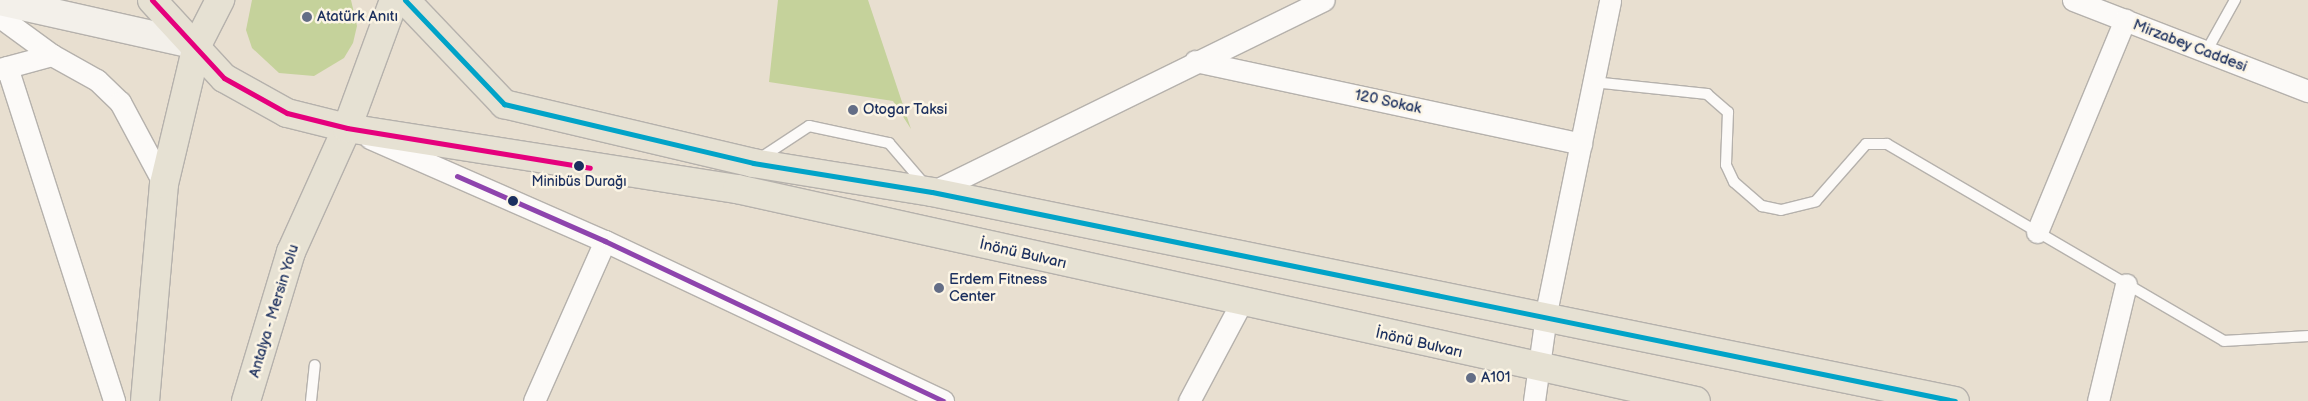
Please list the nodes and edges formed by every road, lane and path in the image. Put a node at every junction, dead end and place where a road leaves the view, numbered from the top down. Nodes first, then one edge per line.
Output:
1 (152, 0) edge
2 (220, 0) edge
3 (394, 0) edge
4 (406, 0) edge
5 (1324, 0) edge
6 (1610, 0) edge
7 (2073, 0) edge
8 (2235, 0) edge
9 (0, 1) edge
10 (0, 17) edge
11 (2125, 20) junction
12 (197, 45) junction
13 (2206, 52) junction
14 (52, 55) junction
15 (1195, 61) junction
16 (3, 68) edge
17 (1593, 82) junction
18 (2308, 91) edge
19 (347, 128) junction
20 (1581, 144) junction
21 (753, 163) junction
22 (164, 184) junction
23 (932, 192) junction
24 (2037, 232) junction
25 (606, 241) junction
26 (2126, 284) junction
27 (1241, 303) junction
28 (1546, 317) junction
29 (2308, 336) edge
30 (315, 365) dead end
31 (1540, 370) junction
32 (114, 401) edge
33 (145, 401) edge
34 (246, 401) edge
35 (311, 401) edge
36 (534, 401) edge
37 (943, 401) edge
38 (1189, 401) edge
39 (1534, 401) edge
40 (1696, 401) edge
41 (1956, 401) edge
42 (2098, 401) edge

1 - 12 main road
2 - 12 main road
3 - 19 main road, Antalya - Mersin Yolu
4 - 21 main road
5 - 15 street
6 - 17 street
7 - 11 street, Mirzabey Caddesi
8 - 13 lane
9 - 12 street
10 - 14 street
11 - 13 street, Mirzabey Caddesi
11 - 24 street
12 - 19 main road, İnönü Bulvarı
12 - 22 main road
13 - 18 street, Mirzabey Caddesi
14 - 16 street
14 - 22 street
15 - 20 street, 120 Sokak
15 - 23 street
16 - 32 street
17 - 20 street
17 - 24 lane
19 - 25 street
19 - 27 main road, İnönü Bulvarı
19 - 34 main road, Antalya - Mersin Yolu
20 - 28 street
21 - 23 main road
21 - 23 lane
22 - 33 main road
23 - 28 main road
24 - 26 lane
25 - 36 street
25 - 37 street
26 - 29 lane
26 - 42 street
27 - 31 main road, İnönü Bulvarı
27 - 38 street
28 - 31 street
28 - 41 main road
30 - 35 lane
31 - 39 street
31 - 40 main road, İnönü Bulvarı

